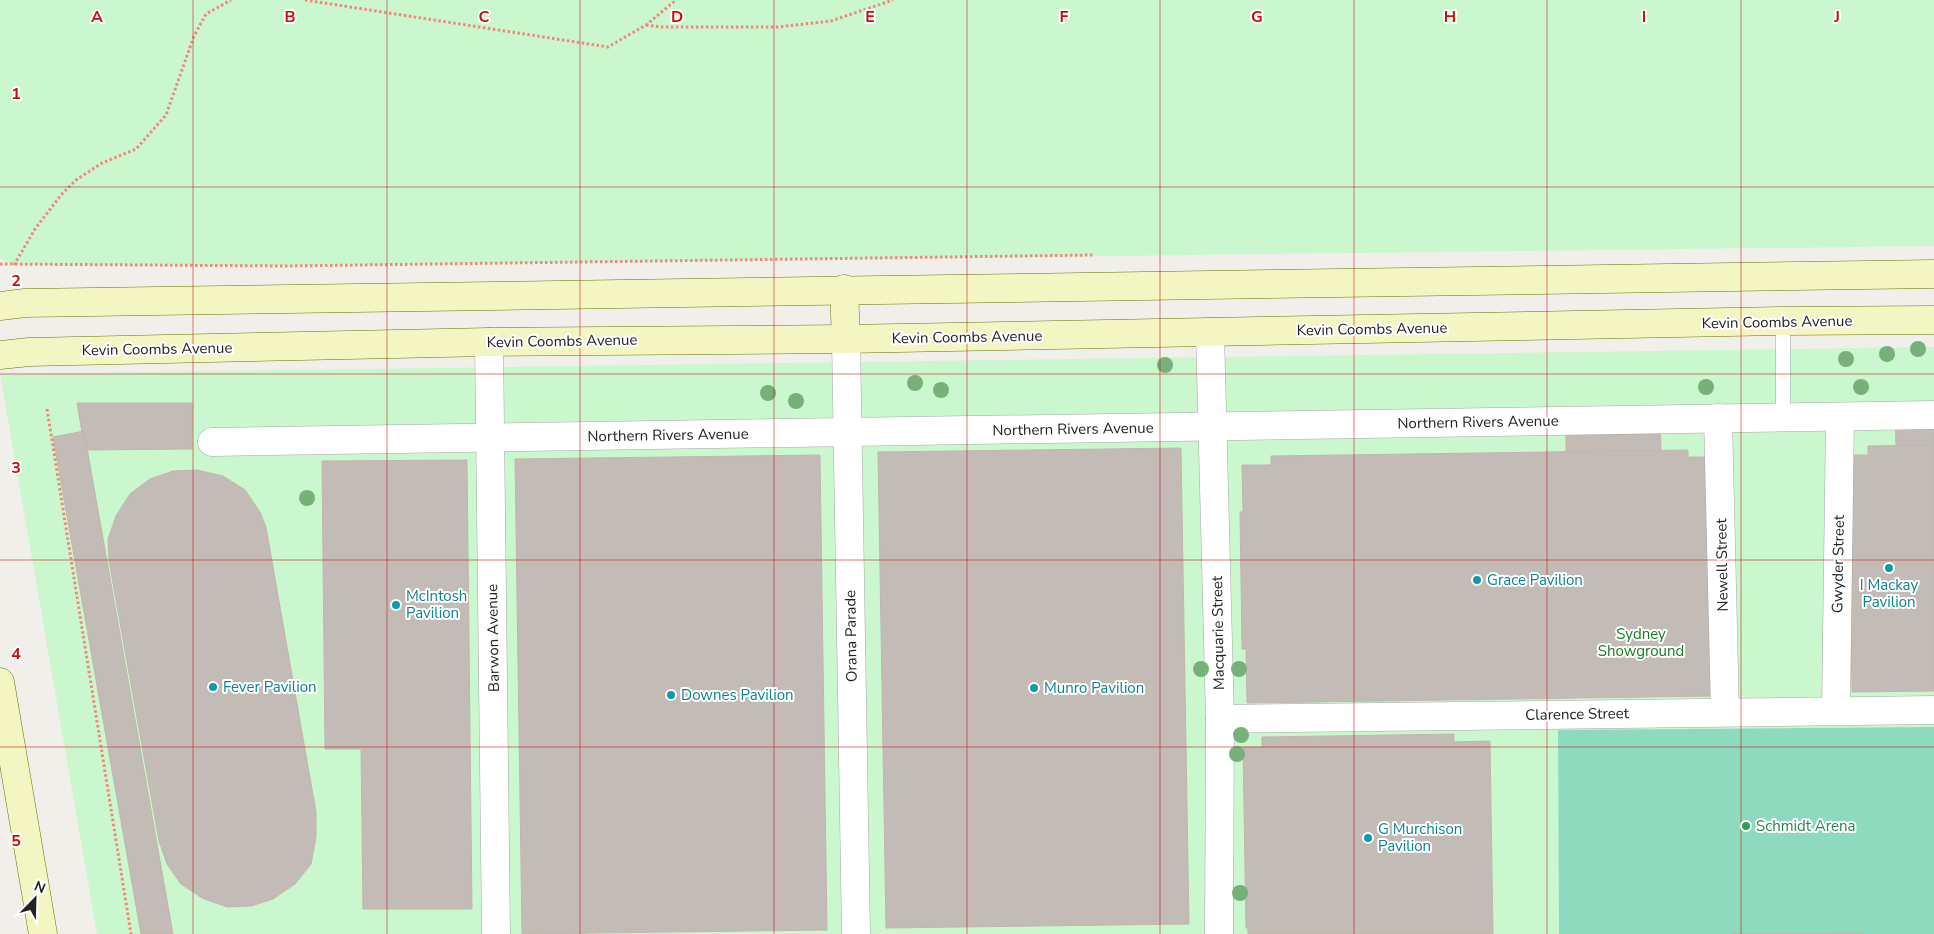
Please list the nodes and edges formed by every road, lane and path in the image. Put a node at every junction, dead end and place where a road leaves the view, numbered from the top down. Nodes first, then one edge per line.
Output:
1 (231, 0) edge
2 (305, 0) edge
3 (676, 0) edge
4 (893, 0) edge
5 (646, 25) junction
6 (1095, 256) dead end
7 (0, 264) edge
8 (13, 265) junction
9 (1934, 274) edge
10 (844, 289) junction
11 (0, 306) edge
12 (1934, 320) edge
13 (1783, 321) junction
14 (1210, 332) junction
15 (846, 339) junction
16 (490, 342) junction
17 (0, 355) edge
18 (47, 409) dead end
19 (1934, 415) edge
20 (1783, 417) junction
21 (1840, 417) junction
22 (1718, 418) junction
23 (1214, 427) junction
24 (848, 432) junction
25 (491, 438) junction
26 (212, 442) dead end
27 (0, 682) edge
28 (1836, 710) junction
29 (1934, 710) edge
30 (1725, 712) junction
31 (1220, 719) junction
32 (43, 934) edge
33 (131, 934) edge
34 (496, 934) edge
35 (856, 934) edge
36 (1219, 934) edge

1 - 8 path
2 - 5 path
3 - 5 path
4 - 5 path
6 - 8 path
7 - 8 path
9 - 10 main road
10 - 11 main road
10 - 15 main road
12 - 13 main road, Kevin Coombs Avenue
13 - 14 main road, Kevin Coombs Avenue
13 - 20 lane
14 - 15 main road, Kevin Coombs Avenue
14 - 23 street, Macquarie Street
15 - 16 main road, Kevin Coombs Avenue
15 - 24 street, Orana Parade
16 - 17 main road, Kevin Coombs Avenue
16 - 25 street, Barwon Avenue
18 - 33 path
19 - 21 street, Northern Rivers Avenue
20 - 21 street, Northern Rivers Avenue
20 - 22 street, Northern Rivers Avenue
21 - 28 street, Gwyder Street
22 - 23 street, Northern Rivers Avenue
22 - 30 street, Newell Street
23 - 24 street, Northern Rivers Avenue
23 - 31 street, Macquarie Street
24 - 25 street, Northern Rivers Avenue
24 - 35 street, Orana Parade
25 - 26 street, Northern Rivers Avenue
25 - 34 street, Barwon Avenue
27 - 32 main road
28 - 29 street, Clarence Street
28 - 30 street, Clarence Street
30 - 31 street, Clarence Street
31 - 36 street, Macquarie Street

